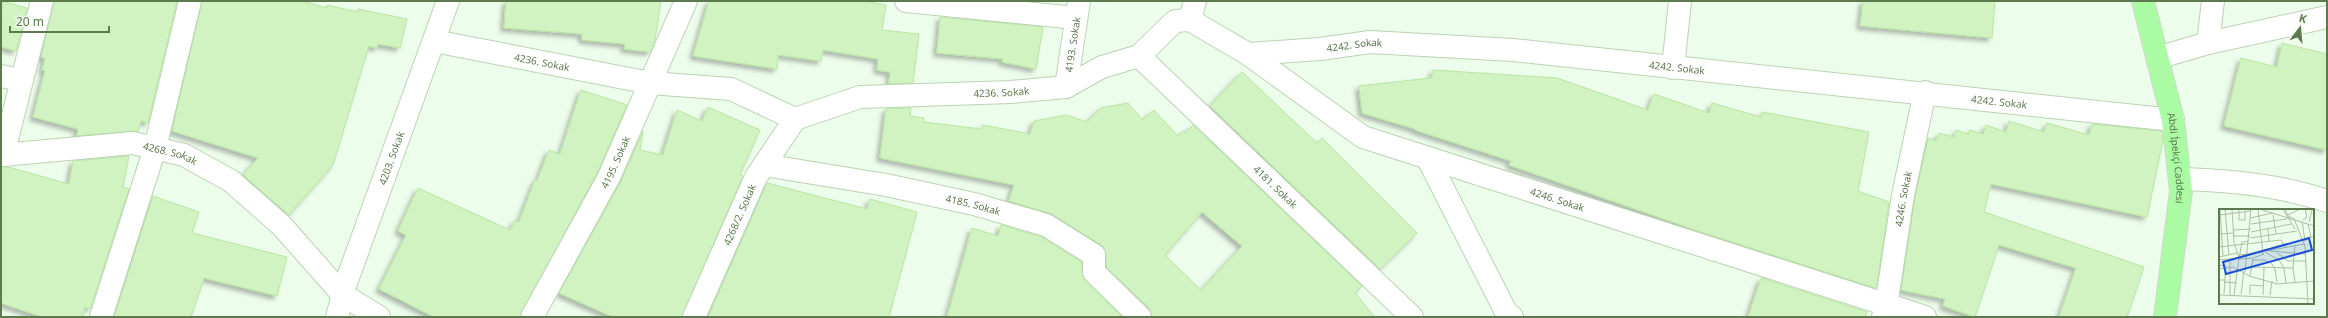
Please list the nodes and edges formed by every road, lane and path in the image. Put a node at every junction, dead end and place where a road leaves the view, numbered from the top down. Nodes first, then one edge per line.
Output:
1 (42, 1) edge
2 (190, 1) edge
3 (448, 1) edge
4 (686, 1) edge
5 (906, 1) edge
6 (1680, 1) edge
7 (2143, 1) edge
8 (2213, 1) edge
9 (1078, 9) edge
10 (1192, 11) edge
11 (2327, 17) edge
12 (434, 41) junction
13 (2208, 43) junction
14 (1248, 54) junction
15 (1139, 56) junction
16 (2157, 58) junction
17 (1673, 68) junction
18 (1, 76) edge
19 (22, 80) junction
20 (650, 83) junction
21 (1066, 87) junction
22 (1925, 92) junction
23 (795, 119) junction
24 (2173, 120) junction
25 (155, 148) junction
26 (2, 157) edge
27 (1428, 159) junction
28 (764, 165) junction
29 (2180, 179) junction
30 (2327, 201) edge
31 (343, 295) junction
32 (1884, 312) edge
33 (101, 317) edge
34 (337, 317) edge
35 (379, 317) edge
36 (532, 317) edge
37 (694, 317) edge
38 (1140, 317) edge
39 (1412, 317) edge
40 (1512, 317) edge
41 (1925, 317) edge
42 (2165, 317) edge

1 - 19 street, 4268. Sokak
2 - 25 street
3 - 12 street, 4203. Sokak
4 - 20 street, 4195. Sokak
5 - 9 street
6 - 17 street
7 - 16 main road, Abdi İpekçi Caddesi
8 - 13 street
9 - 21 street, 4193. Sokak
10 - 14 street
10 - 15 street, 4236. Sokak
11 - 13 street
12 - 20 street, 4236. Sokak
12 - 31 street, 4203. Sokak
13 - 16 street
14 - 17 street, 4242. Sokak
14 - 27 street, 4246. Sokak
15 - 21 street, 4236. Sokak
15 - 39 street, 4181. Sokak
16 - 24 main road, Abdi İpekçi Caddesi
17 - 22 street, 4242. Sokak
18 - 19 street
19 - 26 street, 4268. Sokak
20 - 23 street, 4236. Sokak
20 - 36 street, 4195. Sokak
21 - 23 street, 4236. Sokak
22 - 24 street, 4242. Sokak
22 - 32 street, 4246. Sokak
23 - 28 street, 4268/2. Sokak
24 - 29 main road, Abdi İpekçi Caddesi
25 - 26 street, 4268. Sokak
25 - 31 street, 4268. Sokak
25 - 33 street
27 - 32 street, 4246. Sokak
27 - 40 street
28 - 37 street, 4268/2. Sokak
28 - 38 street, 4185. Sokak
29 - 30 street
29 - 42 main road, Abdi İpekçi Caddesi
31 - 34 street, 4203. Sokak
31 - 35 street, 4268. Sokak
32 - 41 street, 4246. Sokak

